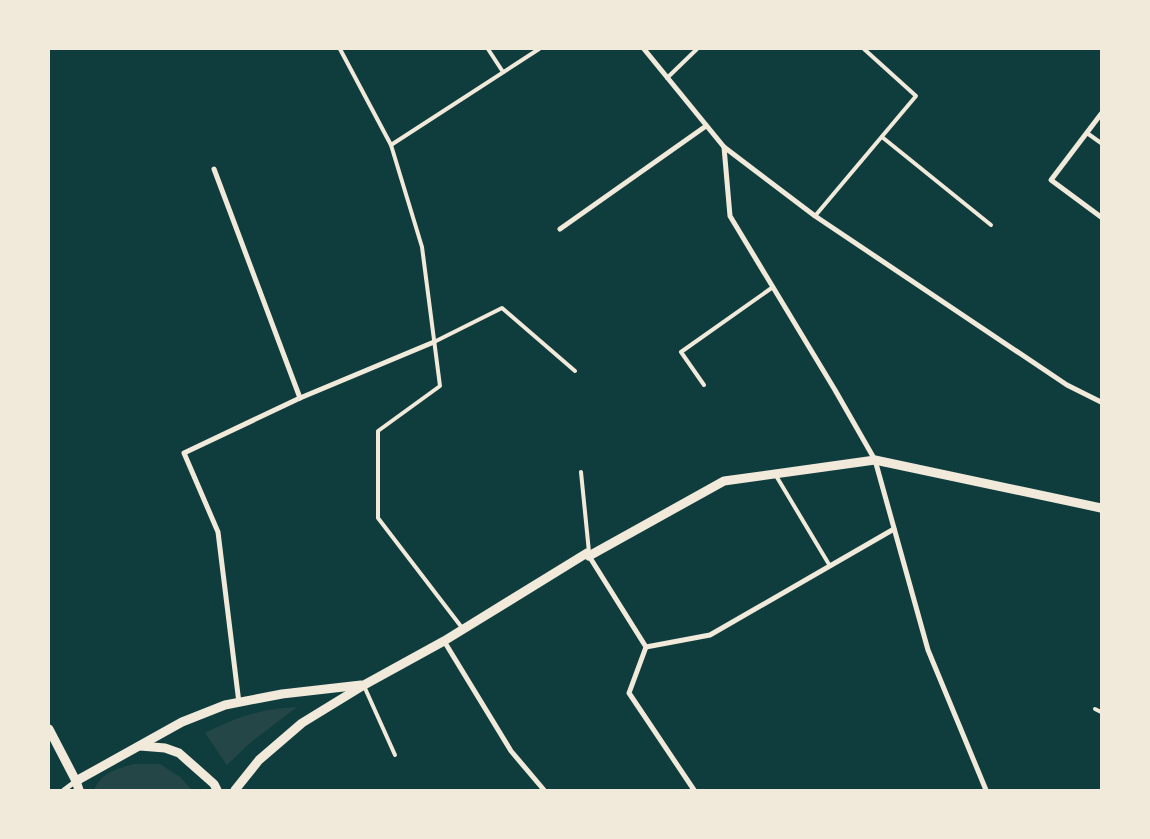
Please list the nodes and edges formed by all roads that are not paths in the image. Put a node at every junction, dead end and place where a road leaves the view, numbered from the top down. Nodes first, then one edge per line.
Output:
1 (340, 49) edge
2 (488, 49) edge
3 (538, 49) edge
4 (644, 49) edge
5 (697, 49) edge
6 (864, 49) edge
7 (503, 72) junction
8 (667, 78) junction
9 (1101, 114) edge
10 (706, 126) junction
11 (1087, 133) junction
12 (882, 137) junction
13 (1101, 143) edge
14 (391, 145) junction
15 (724, 148) junction
16 (214, 170) dead end
17 (814, 216) junction
18 (1101, 217) edge
19 (992, 226) dead end
20 (560, 229) dead end
21 (773, 287) junction
22 (434, 342) junction
23 (575, 372) dead end
24 (704, 385) dead end
25 (300, 398) junction
26 (1101, 402) edge
27 (875, 460) junction
28 (581, 472) dead end
29 (775, 474) junction
30 (1101, 508) edge
31 (894, 529) junction
32 (589, 556) junction
33 (830, 566) junction
34 (464, 629) junction
35 (444, 641) junction
36 (646, 647) junction
37 (364, 685) junction
38 (239, 703) junction
39 (1095, 710) dead end
40 (1101, 712) edge
41 (49, 729) edge
42 (140, 746) junction
43 (395, 755) dead end
44 (78, 786) edge
45 (64, 790) edge
46 (217, 790) edge
47 (235, 790) edge
48 (544, 790) edge
49 (694, 790) edge
50 (986, 790) edge

1 - 14 lane
2 - 7 lane
3 - 7 lane
4 - 8 street
5 - 8 lane
6 - 12 lane
7 - 14 lane
8 - 10 street
9 - 11 street
10 - 15 street
10 - 20 street
11 - 13 lane
11 - 18 street
12 - 17 lane
12 - 19 lane
14 - 22 lane
15 - 17 street
15 - 21 street
16 - 25 street
17 - 26 street
21 - 24 lane
21 - 27 street
22 - 23 lane
22 - 25 street
22 - 34 lane
25 - 38 street
27 - 29 street
27 - 30 street
27 - 31 street
28 - 32 lane
29 - 32 street
29 - 33 lane
31 - 33 street
31 - 50 street
32 - 34 street
32 - 36 street
33 - 36 street
34 - 35 street
35 - 37 street
35 - 48 street
36 - 49 street
37 - 38 street
37 - 43 lane
37 - 47 street
38 - 42 street
39 - 40 lane
41 - 44 street
42 - 44 street
42 - 46 street
44 - 45 street

